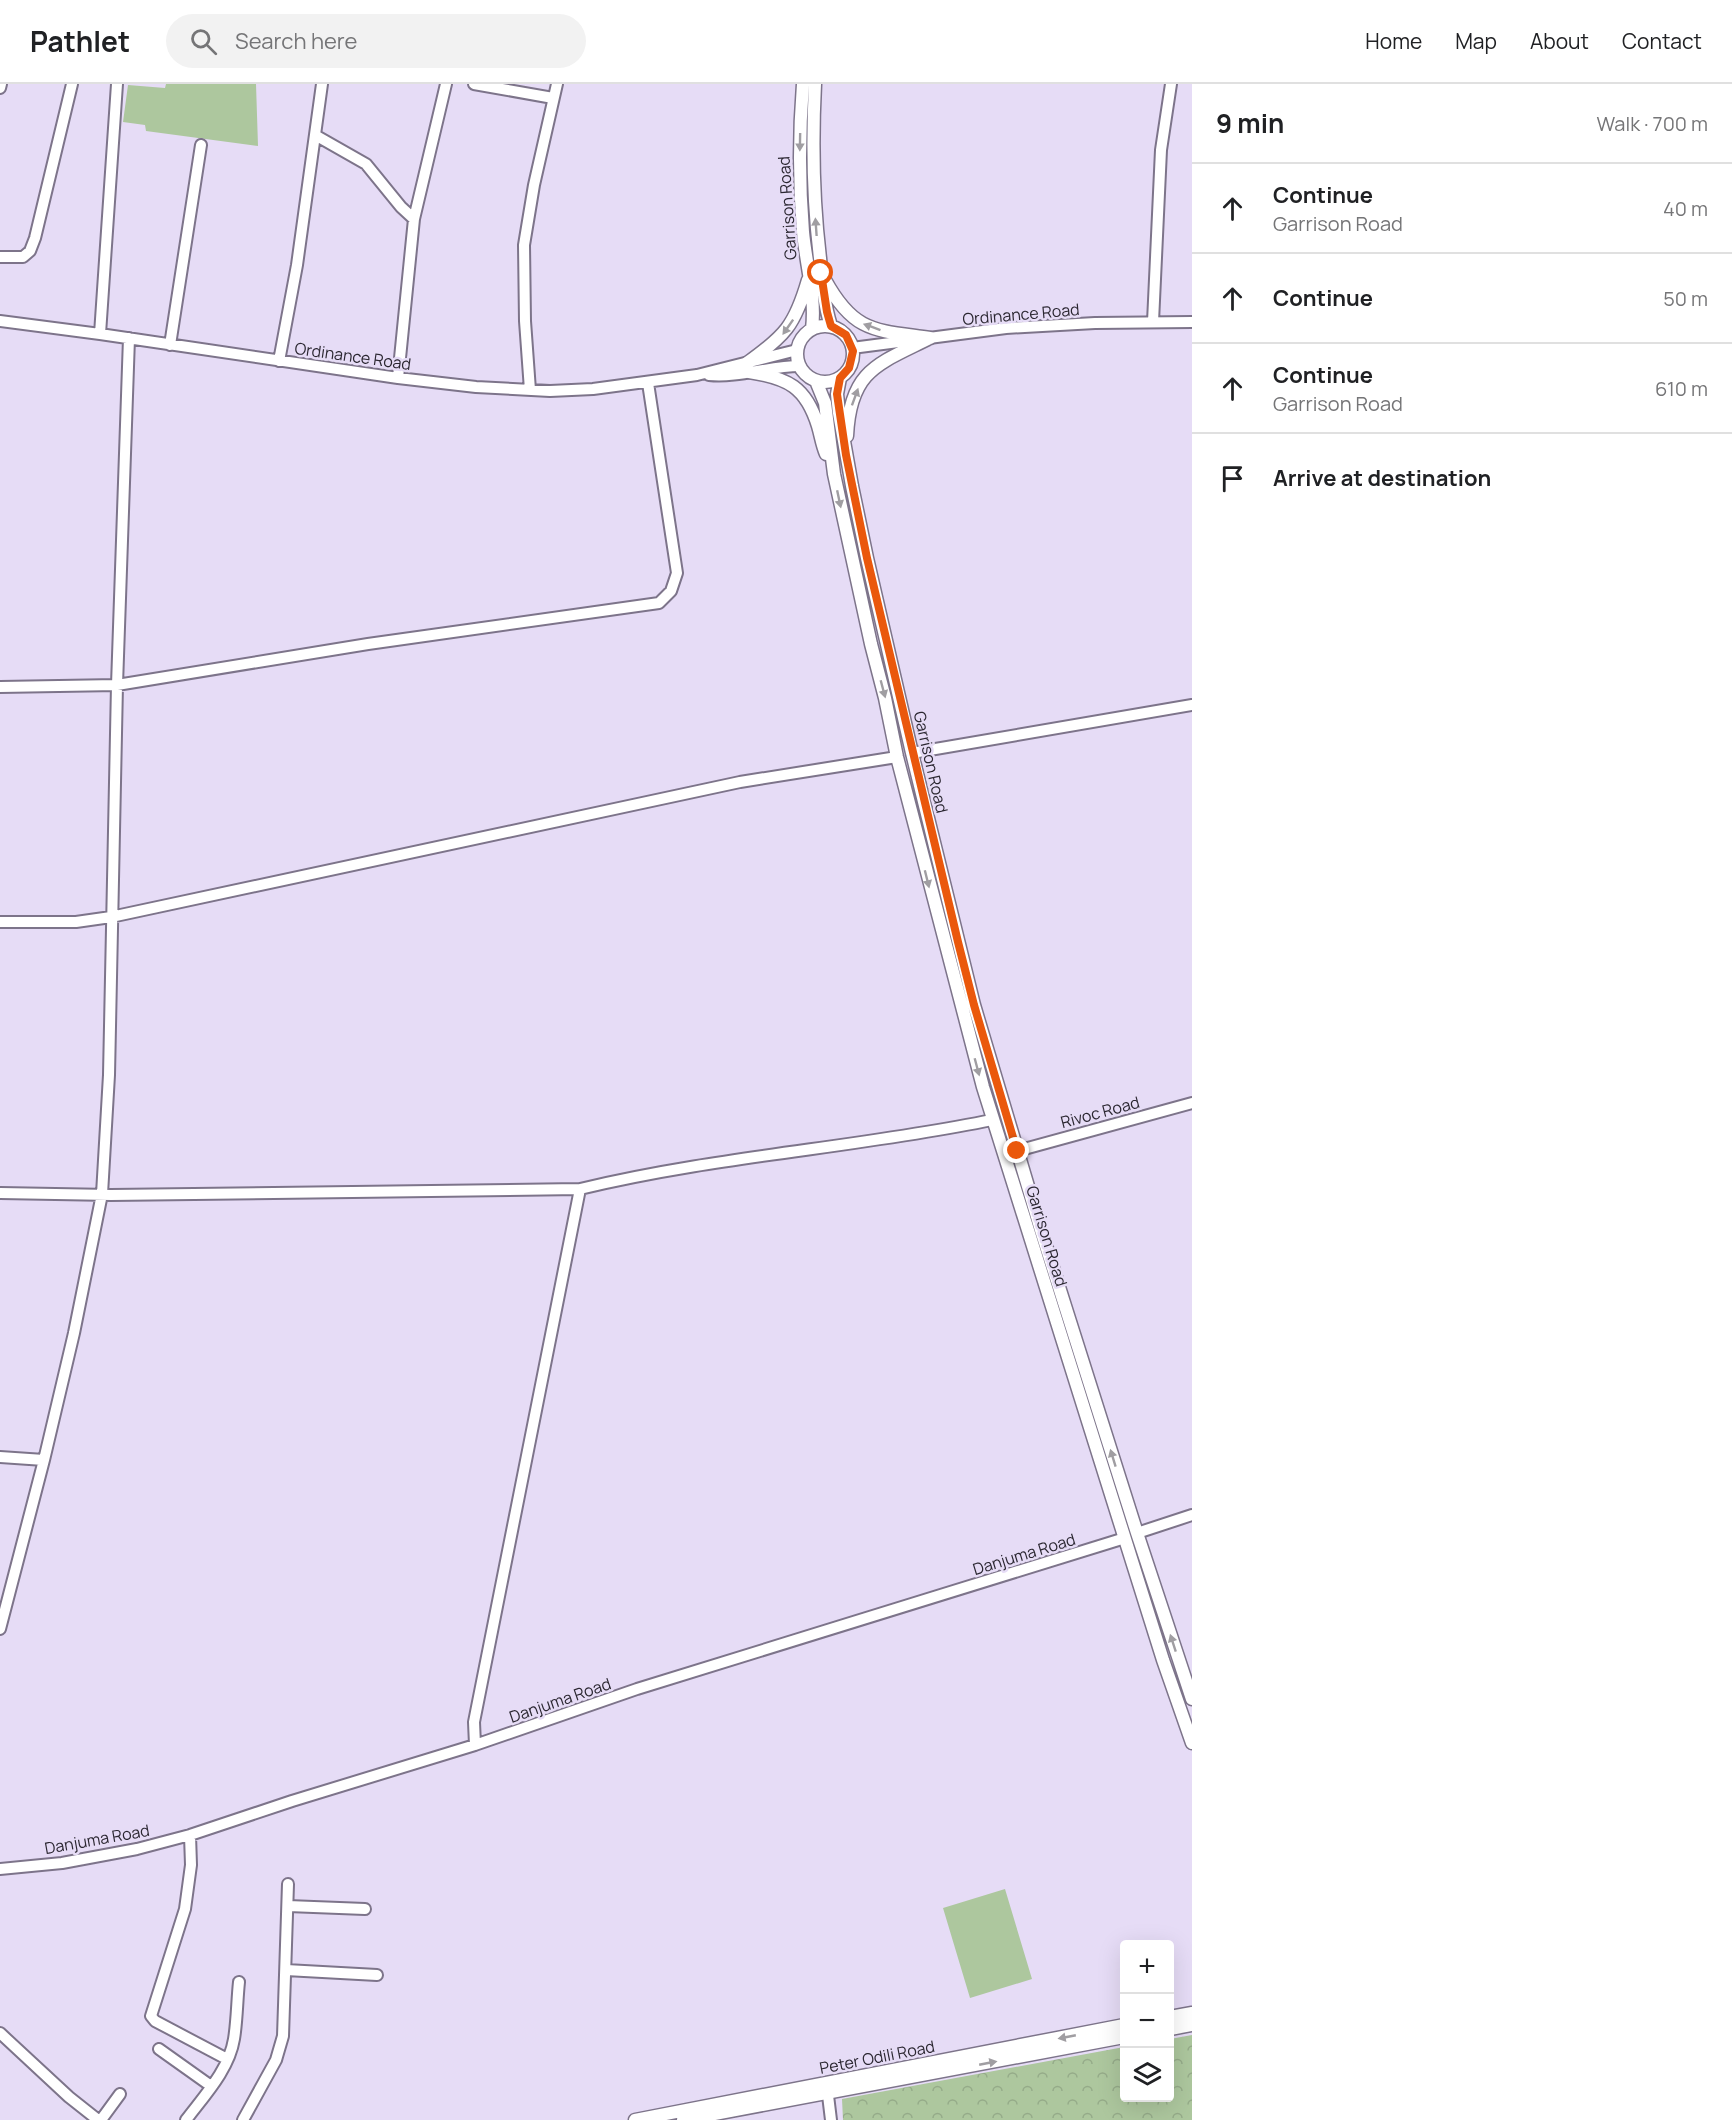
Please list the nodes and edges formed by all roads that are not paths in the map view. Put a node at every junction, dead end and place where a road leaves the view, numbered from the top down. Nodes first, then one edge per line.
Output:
1 (72, 84) edge
2 (117, 84) edge
3 (322, 84) edge
4 (446, 84) edge
5 (474, 84) edge
6 (557, 84) edge
7 (803, 84) edge
8 (815, 84) edge
9 (1171, 84) edge
10 (553, 98) junction
11 (315, 135) junction
12 (201, 145) dead end
13 (414, 219) junction
14 (0, 257) edge
15 (815, 275) junction
16 (0, 321) edge
17 (1153, 322) junction
18 (1192, 322) edge
19 (831, 326) junction
20 (812, 329) junction
21 (100, 333) junction
22 (129, 338) junction
23 (930, 338) junction
24 (170, 345) junction
25 (852, 348) junction
26 (797, 350) junction
27 (279, 361) junction
28 (800, 366) junction
29 (748, 367) junction
30 (398, 378) junction
31 (840, 378) junction
32 (816, 381) junction
33 (648, 383) junction
34 (530, 390) junction
35 (846, 455) junction
36 (834, 474) junction
37 (117, 686) junction
38 (0, 687) edge
39 (1192, 705) edge
40 (912, 753) junction
41 (897, 757) junction
42 (111, 917) junction
43 (0, 922) edge
44 (1192, 1103) edge
45 (992, 1120) junction
46 (1017, 1151) junction
47 (580, 1189) junction
48 (0, 1193) edge
49 (102, 1194) junction
50 (0, 1457) edge
51 (44, 1460) junction
52 (1192, 1515) edge
53 (1131, 1535) junction
54 (0, 1629) edge
55 (1192, 1699) edge
56 (1192, 1743) edge
57 (476, 1745) junction
58 (190, 1835) junction
59 (0, 1869) edge
60 (288, 1884) dead end
61 (288, 1906) junction
62 (365, 1909) dead end
63 (286, 1970) junction
64 (377, 1975) dead end
65 (239, 1982) dead end
66 (1192, 2013) edge
67 (1174, 2016) edge
68 (1192, 2025) edge
69 (1120, 2026) edge
70 (1174, 2028) edge
71 (0, 2033) edge
72 (1120, 2038) edge
73 (159, 2049) dead end
74 (227, 2059) junction
75 (211, 2086) junction
76 (827, 2088) junction
77 (120, 2094) dead end
78 (100, 2120) edge
79 (186, 2120) edge
80 (243, 2120) edge
81 (636, 2120) edge
82 (683, 2120) edge
83 (831, 2120) edge

1 - 14 street
2 - 21 street
3 - 11 street
4 - 13 street
5 - 10 street
6 - 10 street
7 -> 15 main road, Garrison Road
15 -> 8 main road, Garrison Road
9 - 17 street
10 - 34 street
11 - 13 street
11 - 27 street
12 - 24 street
13 - 30 street
15 - 19 main road, Garrison Road
15 - 20 main road, Garrison Road
23 -> 15 main road
15 -> 29 main road
16 - 21 street, Ordinance Road
17 - 18 street, Ordinance Road
17 - 23 street, Ordinance Road
19 - 20 main road
19 - 25 main road
20 - 26 main road
21 - 22 street, Ordinance Road
22 - 24 street, Ordinance Road
22 - 37 street
23 - 25 street, Ordinance Road
35 -> 23 main road
24 - 27 street, Ordinance Road
25 - 31 main road
26 - 28 main road
26 - 29 street, Ordinance Road
27 - 30 street, Ordinance Road
28 - 29 street, Ordinance Road
28 - 32 main road
29 - 33 street, Ordinance Road
29 - 36 main road
30 - 34 street, Ordinance Road
31 - 32 main road
31 - 35 main road, Garrison Road
32 - 36 main road, Garrison Road
33 - 34 street, Ordinance Road
33 - 37 street
35 - 40 main road, Garrison Road
36 -> 41 main road, Garrison Road
37 - 38 street
37 - 42 street
39 - 40 street
40 - 46 main road, Garrison Road
41 - 42 street
41 -> 45 main road, Garrison Road
42 - 43 street
42 - 49 street
44 - 46 street, Rivoc Road
45 - 47 street
45 - 53 main road, Garrison Road
53 -> 46 main road, Garrison Road
47 - 49 street
47 - 57 street
48 - 49 street
49 - 51 street
50 - 51 street
51 - 54 street
52 - 53 street, Danjuma Road
55 -> 53 main road, Garrison Road
53 - 56 main road, Garrison Road
53 - 57 street, Danjuma Road
57 - 58 street, Danjuma Road
58 - 59 street, Danjuma Road
58 - 74 street
60 - 61 street
61 - 62 street
61 - 63 street
63 - 64 street
63 - 80 street
65 - 74 street
66 - 67 main road
68 - 70 main road
69 -> 76 main road, Peter Odili Road
71 - 78 street
76 -> 72 main road, Peter Odili Road
73 - 75 street
74 - 75 street
75 - 79 street
76 - 81 main road, Peter Odili Road
76 - 82 main road, Peter Odili Road
76 - 83 street
77 - 78 street

